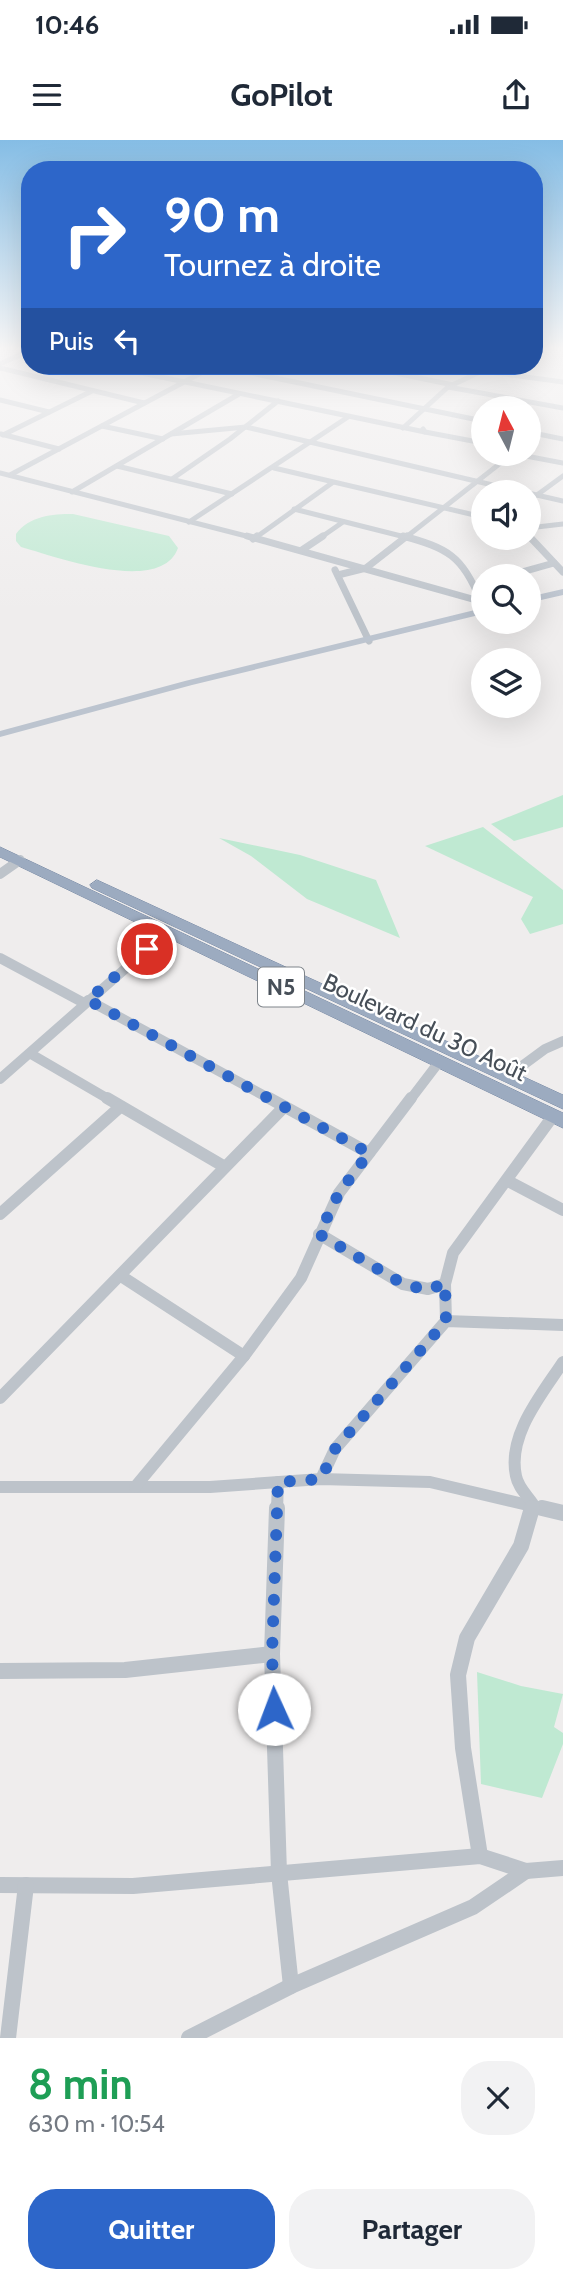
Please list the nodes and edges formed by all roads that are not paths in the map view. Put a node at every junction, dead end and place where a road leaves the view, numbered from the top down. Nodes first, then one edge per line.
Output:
1 (8, 436) edge
2 (84, 436) edge
3 (147, 436) edge
4 (168, 436) edge
5 (235, 436) edge
6 (284, 436) edge
7 (319, 436) edge
8 (444, 436) edge
9 (163, 439) junction
10 (311, 441) junction
11 (471, 441) edge
12 (59, 449) junction
13 (541, 459) edge
14 (563, 463) edge
15 (117, 466) junction
16 (496, 466) edge
17 (274, 468) junction
18 (0, 472) edge
19 (10, 475) junction
20 (563, 476) edge
21 (172, 479) junction
22 (480, 480) edge
23 (332, 482) junction
24 (471, 482) edge
25 (471, 487) edge
26 (72, 492) junction
27 (541, 492) edge
28 (232, 494) junction
29 (541, 496) edge
30 (563, 501) edge
31 (443, 507) junction
32 (294, 509) junction
33 (471, 514) edge
34 (189, 522) junction
35 (343, 522) junction
36 (563, 524) edge
37 (541, 527) edge
38 (407, 537) junction
39 (253, 539) junction
40 (541, 549) edge
41 (302, 550) junction
42 (327, 559) junction
43 (554, 563) junction
44 (541, 567) edge
45 (366, 568) junction
46 (563, 572) edge
47 (338, 575) junction
48 (471, 581) edge
49 (563, 586) edge
50 (541, 591) edge
51 (563, 592) edge
52 (541, 597) edge
53 (471, 601) edge
54 (471, 607) edge
55 (367, 638) junction
56 (0, 726) edge
57 (0, 734) edge
58 (0, 839) edge
59 (0, 851) edge
60 (20, 860) junction
61 (0, 874) edge
62 (167, 932) junction
63 (0, 958) edge
64 (86, 1001) junction
65 (389, 1029) junction
66 (563, 1041) edge
67 (31, 1054) junction
68 (439, 1062) junction
69 (507, 1077) junction
70 (0, 1079) edge
71 (120, 1107) junction
72 (284, 1107) junction
73 (560, 1111) edge
74 (369, 1153) junction
75 (225, 1167) junction
76 (508, 1181) junction
77 (563, 1210) edge
78 (0, 1214) edge
79 (319, 1234) junction
80 (121, 1276) junction
81 (445, 1283) junction
82 (446, 1321) junction
83 (563, 1325) edge
84 (244, 1356) junction
85 (563, 1362) edge
86 (0, 1398) edge
87 (321, 1479) junction
88 (278, 1482) junction
89 (0, 1487) edge
90 (135, 1487) junction
91 (533, 1504) junction
92 (563, 1513) edge
93 (272, 1654) junction
94 (0, 1671) edge
95 (480, 1856) junction
96 (563, 1868) edge
97 (526, 1871) junction
98 (279, 1873) junction
99 (0, 1885) edge
100 (26, 1885) junction
101 (291, 1986) junction
102 (8, 2038) edge
103 (190, 2038) edge

1 - 12 street
2 - 12 street
3 - 9 street
4 - 9 street
5 - 21 street
6 - 10 street
7 - 10 street
8 - 11 street
9 - 15 street
10 - 17 street
10 - 24 street
12 - 19 street
13 - 14 street
15 - 21 street
15 - 26 street
16 - 22 street
17 - 23 street
17 - 28 street
18 - 19 street
19 - 26 street
20 - 27 street
21 - 28 street
23 - 31 street
23 - 32 street
25 - 31 street
26 - 34 street
28 - 34 street
29 - 30 street
31 - 33 street
31 - 38 street
32 - 35 street
32 - 39 street
34 - 39 street
35 - 38 street
35 - 41 street
36 - 37 street
38 - 45 street
38 - 48 street
39 - 41 street
40 - 43 street
41 - 42 street
42 - 45 street
42 - 47 street
43 - 44 street
43 - 46 street
45 - 47 street
45 - 53 street
47 - 55 street
49 - 50 main road
51 - 52 main road
54 - 55 main road
55 - 56 main road
55 - 57 main road
58 - 65 highway, Boulevard du 30 Août / N5
59 - 60 highway, Boulevard du 30 Août / N5
60 - 61 street
60 - 62 highway, Boulevard du 30 Août / N5
62 - 64 street
62 - 65 highway, Boulevard du 30 Août / N5
63 - 64 street
64 - 67 street
64 - 72 street
65 - 68 highway, Boulevard du 30 Août / N5
65 - 69 highway, Boulevard du 30 Août / N5
66 - 69 street
67 - 70 street
67 - 71 street
68 - 73 highway, Boulevard du 30 Août / N5
68 - 74 street
69 - 73 highway, Boulevard du 30 Août / N5
71 - 75 street
71 - 78 street
72 - 74 street
72 - 75 street
73 - 76 street
74 - 79 street
75 - 80 street
76 - 77 street
76 - 81 street
79 - 81 street
79 - 84 street
80 - 84 street
80 - 86 street
81 - 82 street
82 - 83 street
82 - 87 street
84 - 90 street
85 - 91 street
87 - 88 street
87 - 91 street
88 - 90 street
88 - 93 street
89 - 90 street
91 - 92 street
91 - 95 street
93 - 94 street
93 - 98 street
95 - 97 street
95 - 98 street
96 - 97 street
97 - 101 street
98 - 100 street
98 - 101 street
99 - 100 street
100 - 102 street
101 - 103 street

